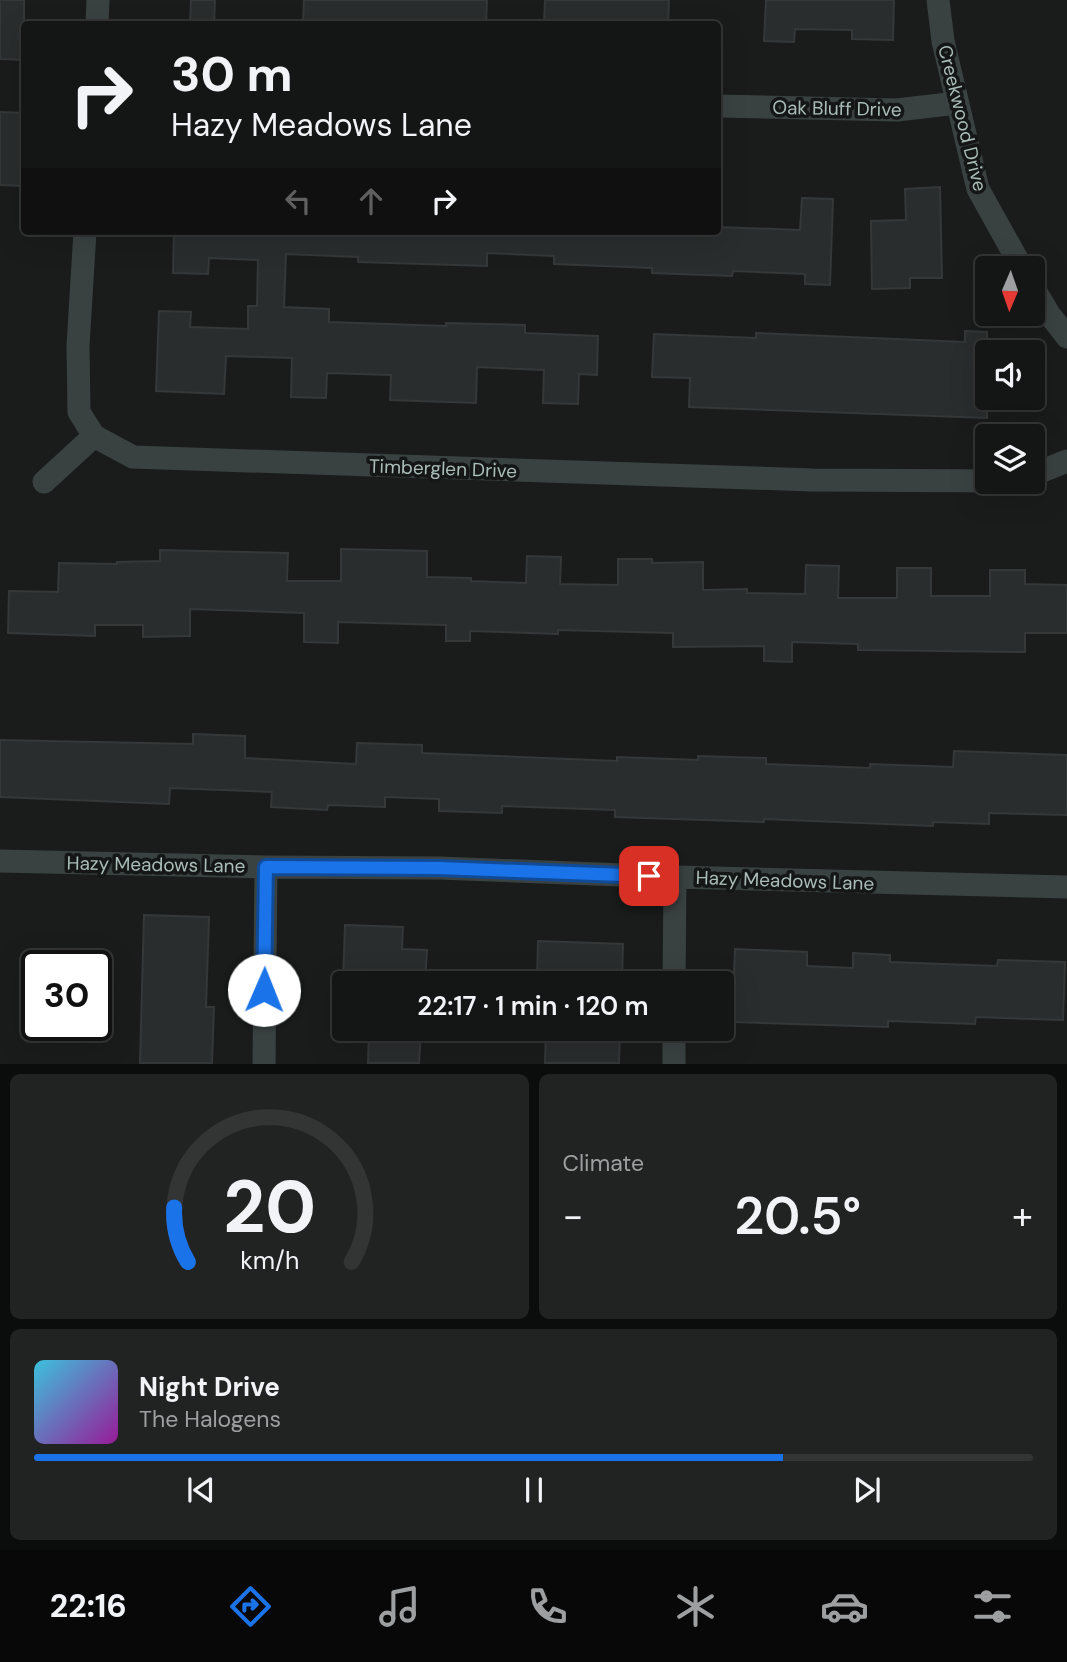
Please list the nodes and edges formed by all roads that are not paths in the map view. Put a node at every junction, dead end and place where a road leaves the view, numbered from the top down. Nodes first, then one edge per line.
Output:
1 (98, 0) edge
2 (938, 0) edge
3 (97, 21) edge
4 (957, 103) junction
5 (721, 106) edge
6 (85, 235) edge
7 (1015, 256) edge
8 (1045, 307) edge
9 (1067, 337) edge
10 (94, 436) junction
11 (1067, 461) edge
12 (1045, 470) edge
13 (975, 481) edge
14 (44, 482) dead end
15 (0, 861) edge
16 (266, 867) junction
17 (675, 877) junction
18 (1067, 887) edge
19 (674, 971) edge
20 (674, 1041) edge
21 (264, 1063) edge
22 (674, 1063) edge

1 - 3 street
2 - 4 street, Creekwood Drive
4 - 5 street, Oak Bluff Drive
4 - 7 street, Creekwood Drive
6 - 10 street
8 - 9 street
10 - 13 street, Timberglen Drive
10 - 14 street
11 - 12 street
15 - 16 street, Hazy Meadows Lane
16 - 17 street, Hazy Meadows Lane
16 - 21 street
17 - 18 street, Hazy Meadows Lane
17 - 19 street
20 - 22 street

